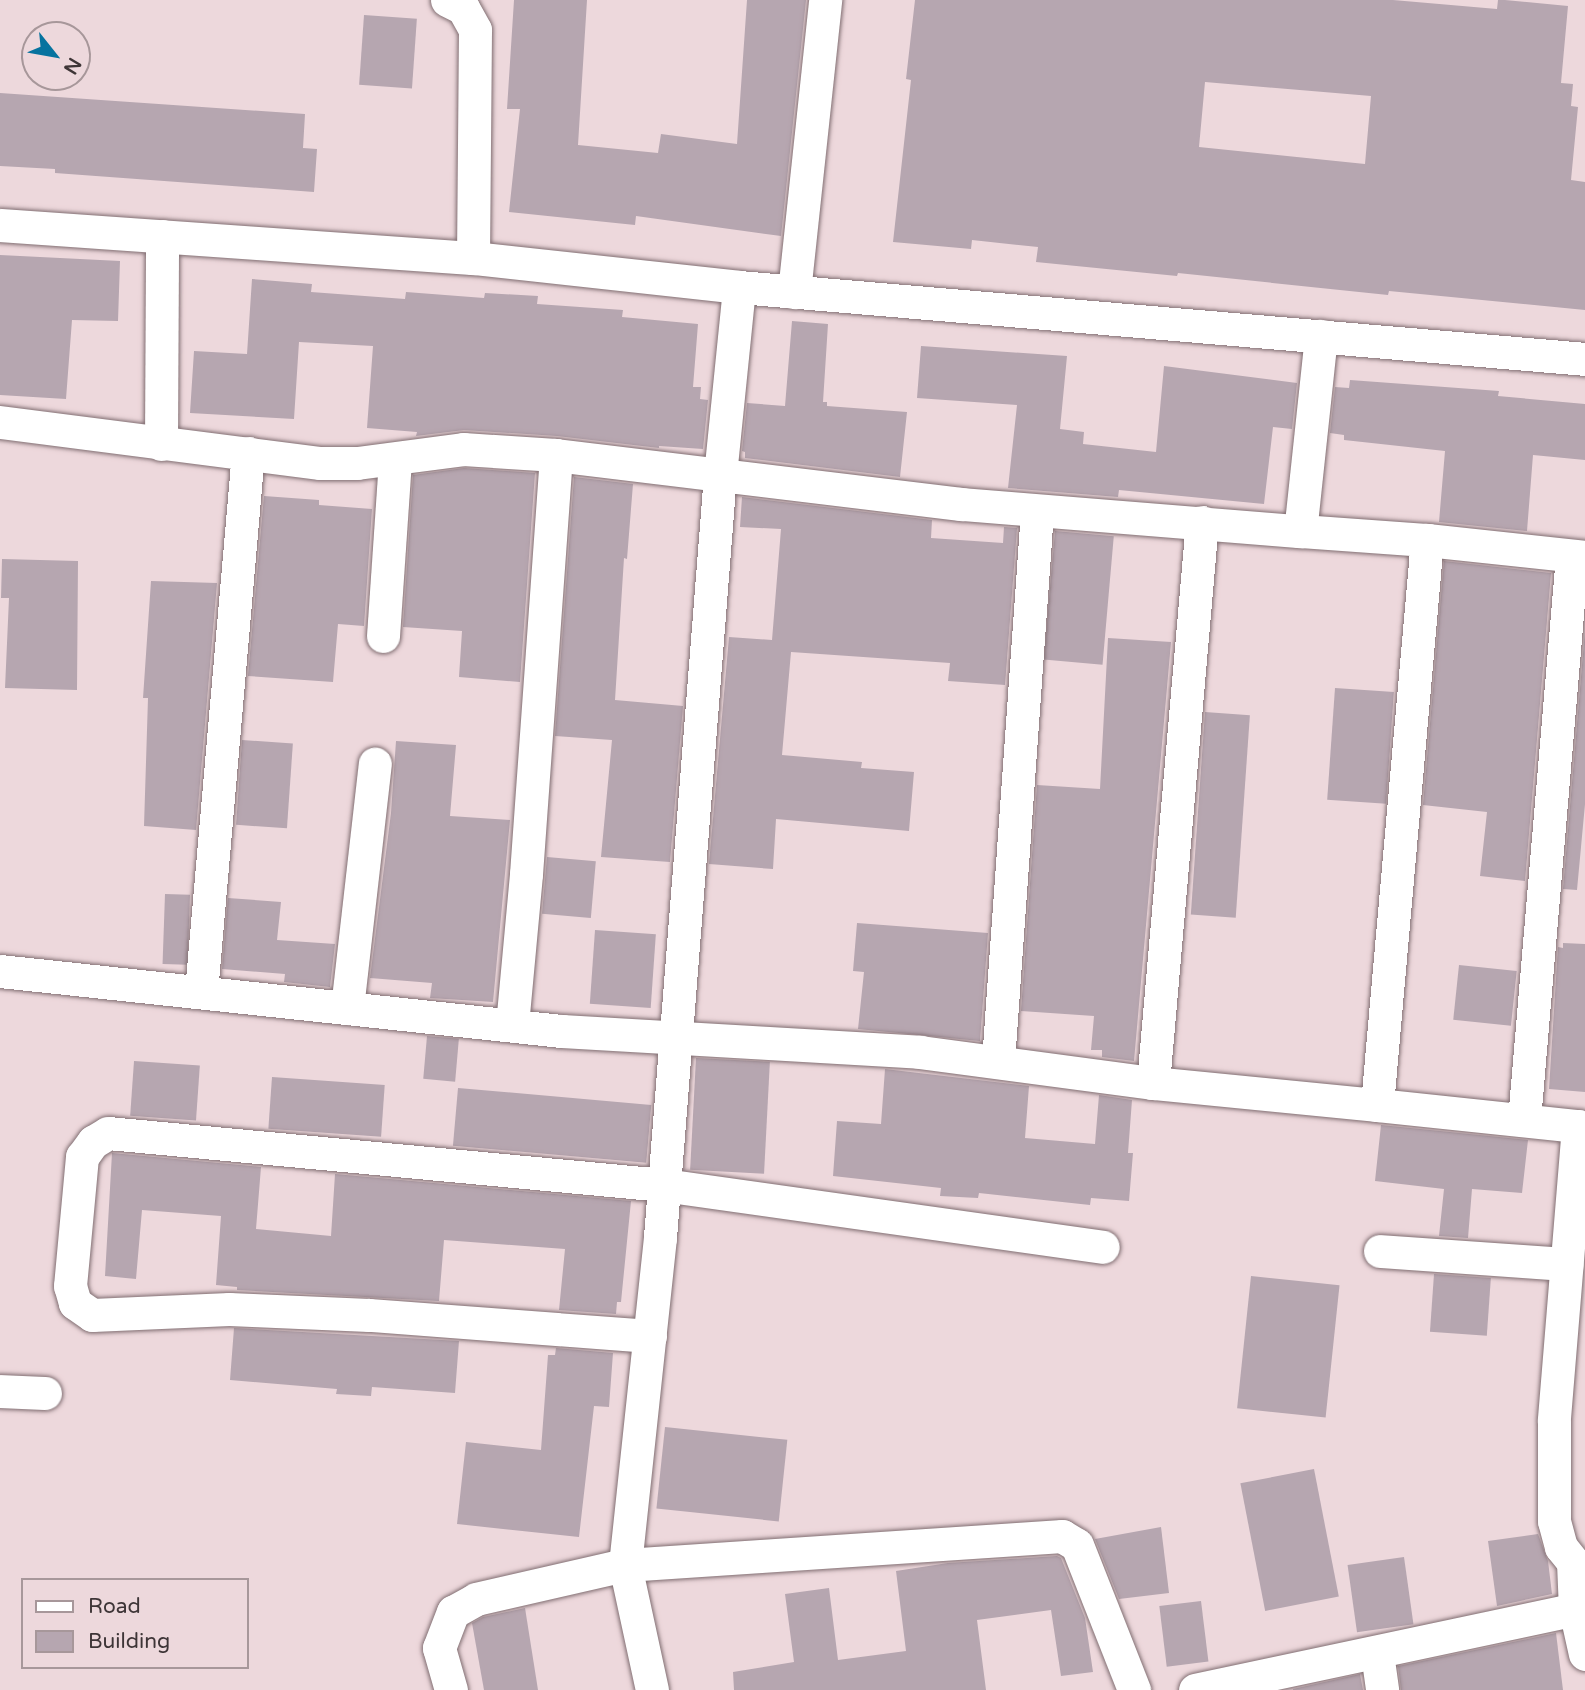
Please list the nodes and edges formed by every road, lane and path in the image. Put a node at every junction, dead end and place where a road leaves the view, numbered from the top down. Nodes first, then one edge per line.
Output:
1 (447, 0) edge
2 (825, 0) edge
3 (0, 225) edge
4 (162, 236) junction
5 (473, 258) junction
6 (739, 287) junction
7 (794, 292) junction
8 (1321, 335) junction
9 (1585, 359) edge
10 (0, 422) edge
11 (161, 444) junction
12 (248, 453) junction
13 (556, 455) junction
14 (395, 459) junction
15 (720, 475) junction
16 (1037, 510) junction
17 (1202, 522) junction
18 (1300, 531) junction
19 (1427, 540) junction
20 (1579, 556) edge
21 (383, 636) dead end
22 (375, 764) dead end
23 (0, 971) edge
24 (201, 992) junction
25 (347, 1008) junction
26 (512, 1026) junction
27 (678, 1037) junction
28 (998, 1061) junction
29 (1153, 1083) junction
30 (1377, 1105) junction
31 (1524, 1120) junction
32 (1581, 1126) edge
33 (663, 1185) junction
34 (1103, 1247) dead end
35 (1380, 1251) dead end
36 (1567, 1264) junction
37 (650, 1336) junction
38 (0, 1391) edge
39 (45, 1393) dead end
40 (1570, 1401) edge
41 (1579, 1561) edge
42 (625, 1565) junction
43 (1574, 1609) junction
44 (1377, 1653) junction
45 (1585, 1654) edge
46 (451, 1690) edge
47 (652, 1690) edge
48 (1134, 1690) edge
49 (1195, 1690) edge
50 (1381, 1690) edge

1 - 5 street
2 - 7 street
3 - 4 street
4 - 5 street
4 - 11 street
5 - 6 street
6 - 7 street
6 - 15 street
7 - 8 street
8 - 9 street
8 - 18 street
10 - 11 street
11 - 12 street
12 - 14 street
12 - 24 street
13 - 14 street
13 - 15 street
13 - 26 street
14 - 21 street
15 - 16 street
15 - 27 street
16 - 17 street
16 - 28 street
17 - 18 street
17 - 29 street
18 - 19 street
19 - 20 street
19 - 30 street
20 - 31 street
22 - 25 street
23 - 24 street
24 - 25 street
25 - 26 street
26 - 27 street
27 - 28 street
27 - 33 street
28 - 29 street
29 - 30 street
30 - 31 street
31 - 32 street
32 - 36 street
33 - 34 street
33 - 37 street
33 - 37 street
35 - 36 street
36 - 40 street
37 - 42 street
38 - 39 street
40 - 41 street
41 - 43 street
42 - 46 street
42 - 47 street
42 - 48 street
43 - 44 street
43 - 45 street
44 - 49 street
44 - 50 street

